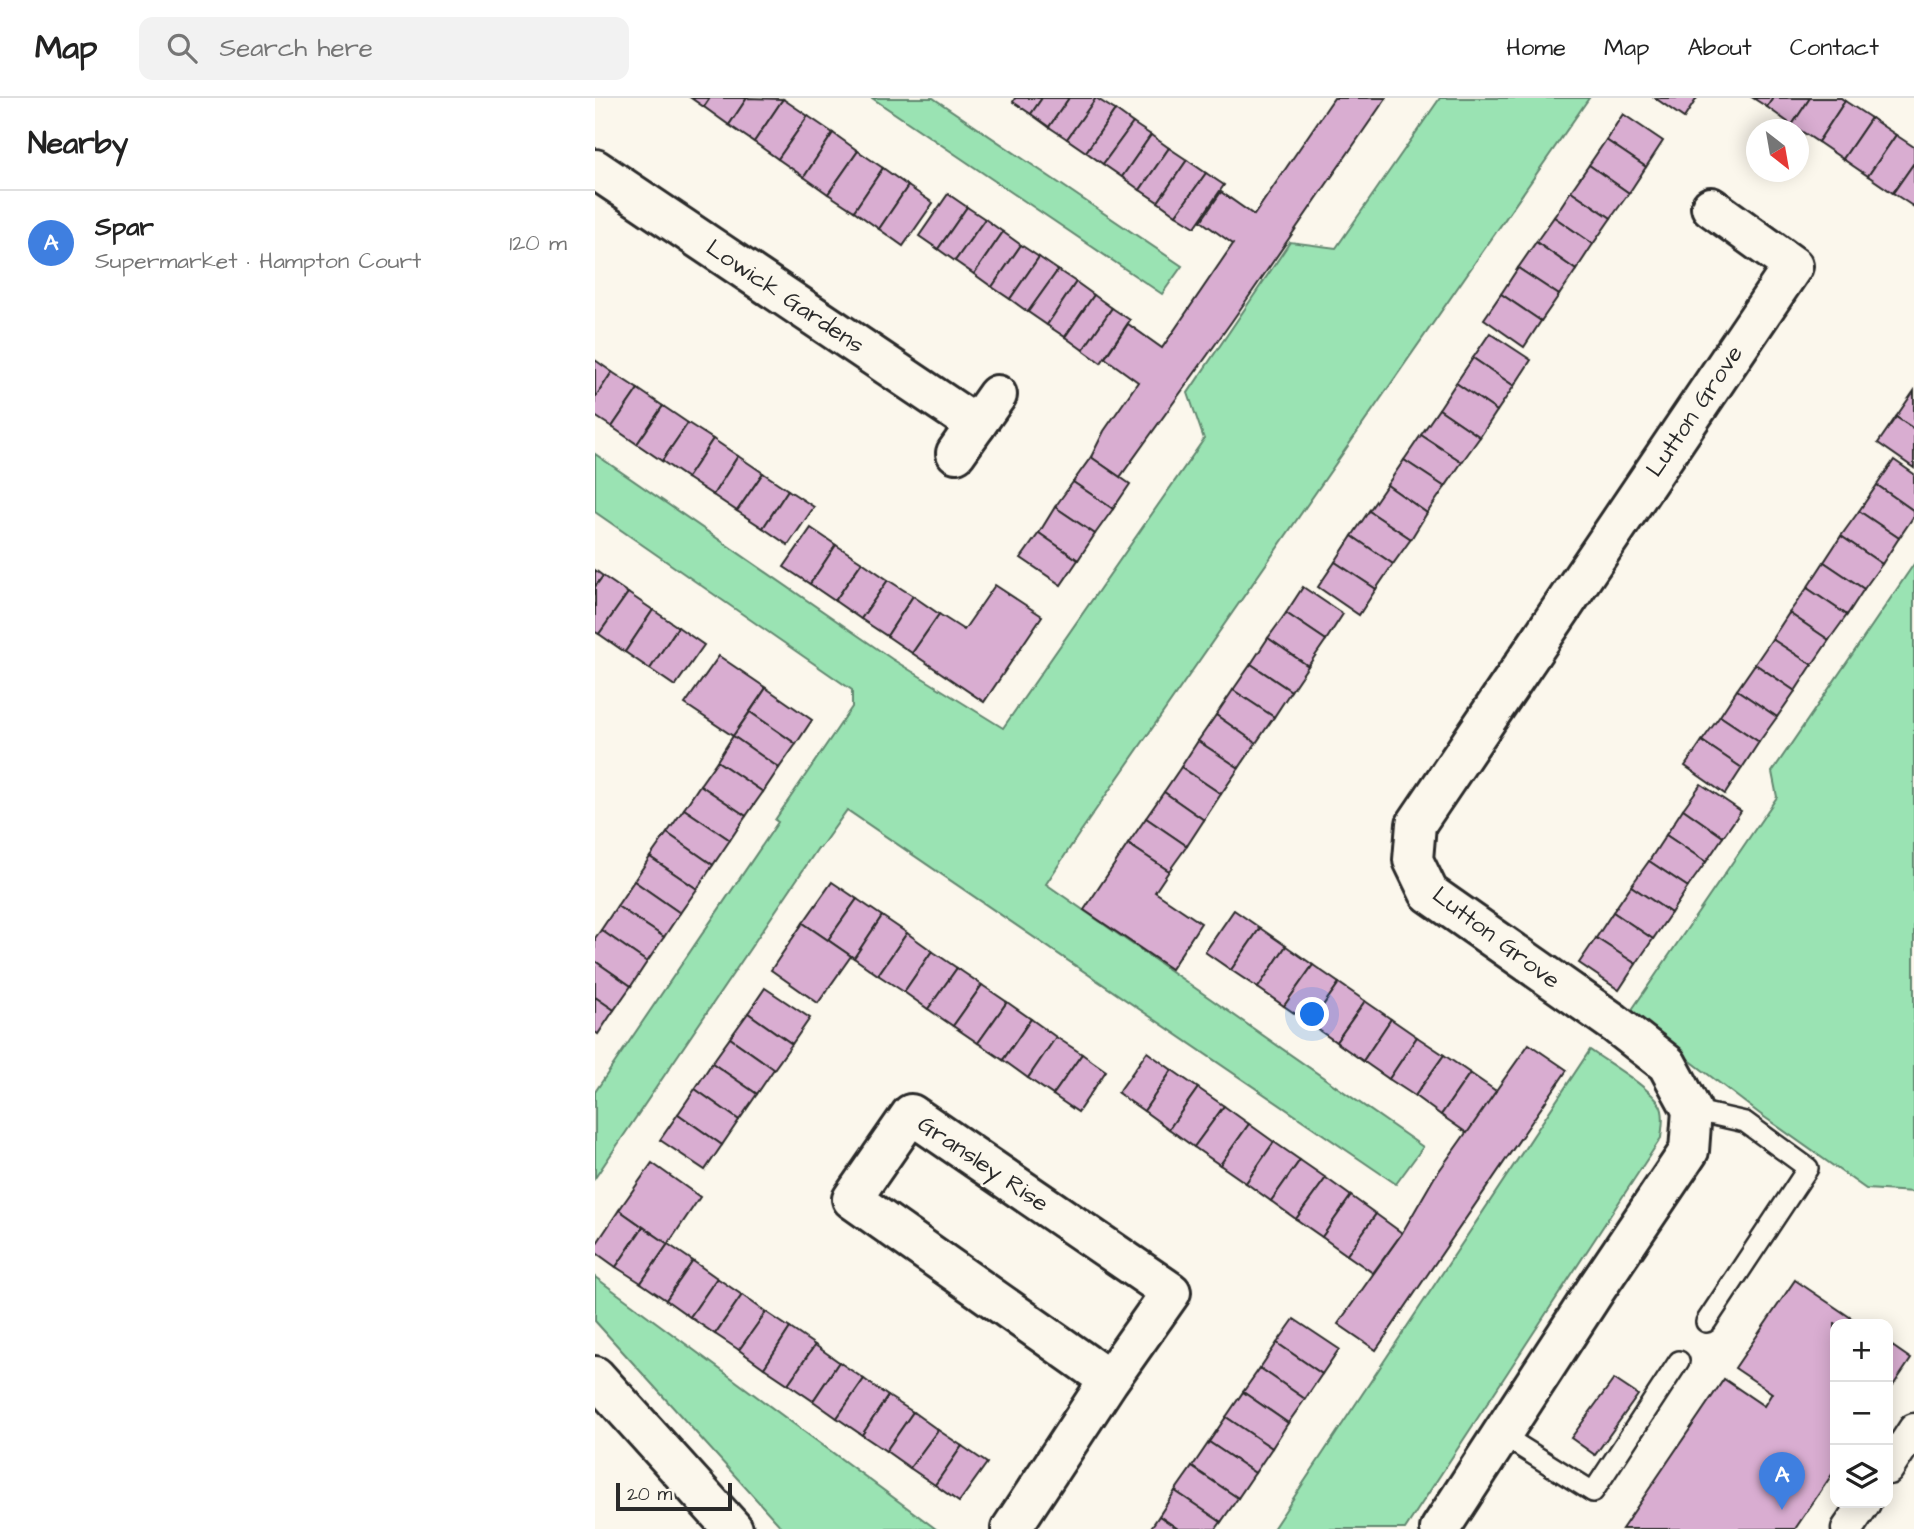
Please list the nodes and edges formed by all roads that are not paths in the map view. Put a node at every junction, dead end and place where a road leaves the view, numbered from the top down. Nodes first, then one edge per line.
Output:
1 (595, 169) edge
2 (1711, 207) dead end
3 (976, 424) dead end
4 (1692, 1110) junction
5 (1706, 1322) dead end
6 (1679, 1361) dead end
7 (595, 1376) edge
8 (1109, 1380) junction
9 (1914, 1429) edge
10 (1502, 1435) junction
11 (1893, 1461) edge
12 (1862, 1508) edge
13 (1453, 1525) edge
14 (733, 1529) edge
15 (1011, 1529) edge
16 (1847, 1529) edge

1 - 3 street, Lowick Gardens
2 - 4 street, Lutton Grove
4 - 5 lane
4 - 10 street
6 - 10 lane
7 - 14 street
8 - 8 street, Gransley Rise
8 - 15 street, Gransley Rise
9 - 11 street
10 - 13 street
12 - 16 street

